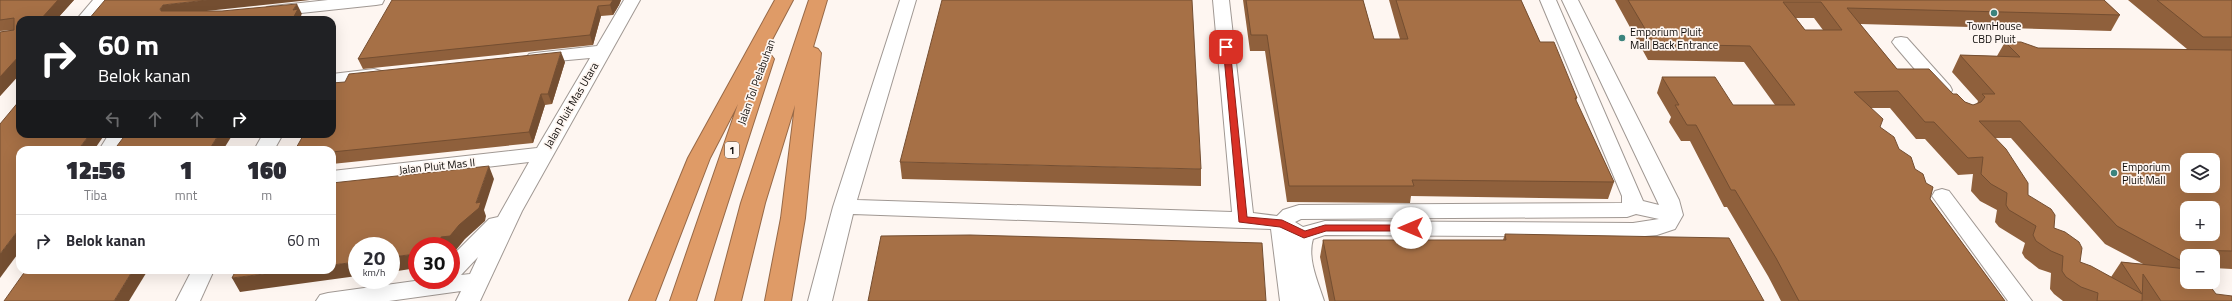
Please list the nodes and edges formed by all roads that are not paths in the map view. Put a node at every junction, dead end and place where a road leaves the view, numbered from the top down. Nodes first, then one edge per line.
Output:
1 (102, 0) edge
2 (376, 0) edge
3 (632, 0) edge
4 (785, 0) edge
5 (908, 0) edge
6 (1221, 0) edge
7 (1548, 0) edge
8 (1570, 0) edge
9 (341, 2) edge
10 (817, 3) edge
11 (254, 12) edge
12 (89, 16) edge
13 (334, 16) edge
14 (1901, 42) dead end
15 (601, 51) junction
16 (514, 60) edge
17 (387, 74) edge
18 (336, 80) edge
19 (1954, 102) edge
20 (543, 154) junction
21 (336, 178) edge
22 (1942, 196) dead end
23 (1633, 206) junction
24 (844, 207) junction
25 (511, 211) junction
26 (1672, 215) junction
27 (1243, 220) junction
28 (1282, 224) junction
29 (1304, 234) junction
30 (460, 262) edge
31 (201, 274) edge
32 (408, 286) edge
33 (460, 286) edge
34 (472, 291) edge
35 (188, 301) edge
36 (328, 301) edge
37 (642, 301) edge
38 (683, 301) edge
39 (728, 301) edge
40 (778, 301) edge
41 (820, 301) edge
42 (1292, 301) edge
43 (1312, 301) edge
44 (2020, 301) edge

1 - 12 street
2 - 9 street
3 - 15 street, Jalan Pluit Mas Utara
4 - 37 highway
4 - 38 highway, Jalan Tol Pelabuhan / 1
5 - 24 street
6 - 27 street
7 - 23 street
8 - 26 street
9 - 11 street
9 - 13 street
10 - 39 highway
10 - 40 highway
14 - 19 street
15 - 16 street
15 - 20 street, Jalan Pluit Mas Utara
17 - 18 street
20 - 21 street, Jalan Pluit Mas II
20 - 25 street, Jalan Pluit Mas Utara
22 - 44 street
23 - 26 street
23 - 28 street
24 - 27 street
24 - 41 street
25 - 30 street, Jalan Pluit Mas Utara
25 - 34 street, Jalan Pluit Mas Utara
26 - 29 street
27 - 28 street
28 - 29 street
28 - 42 street
29 - 43 street
31 - 35 street
32 - 36 street
33 - 34 street

